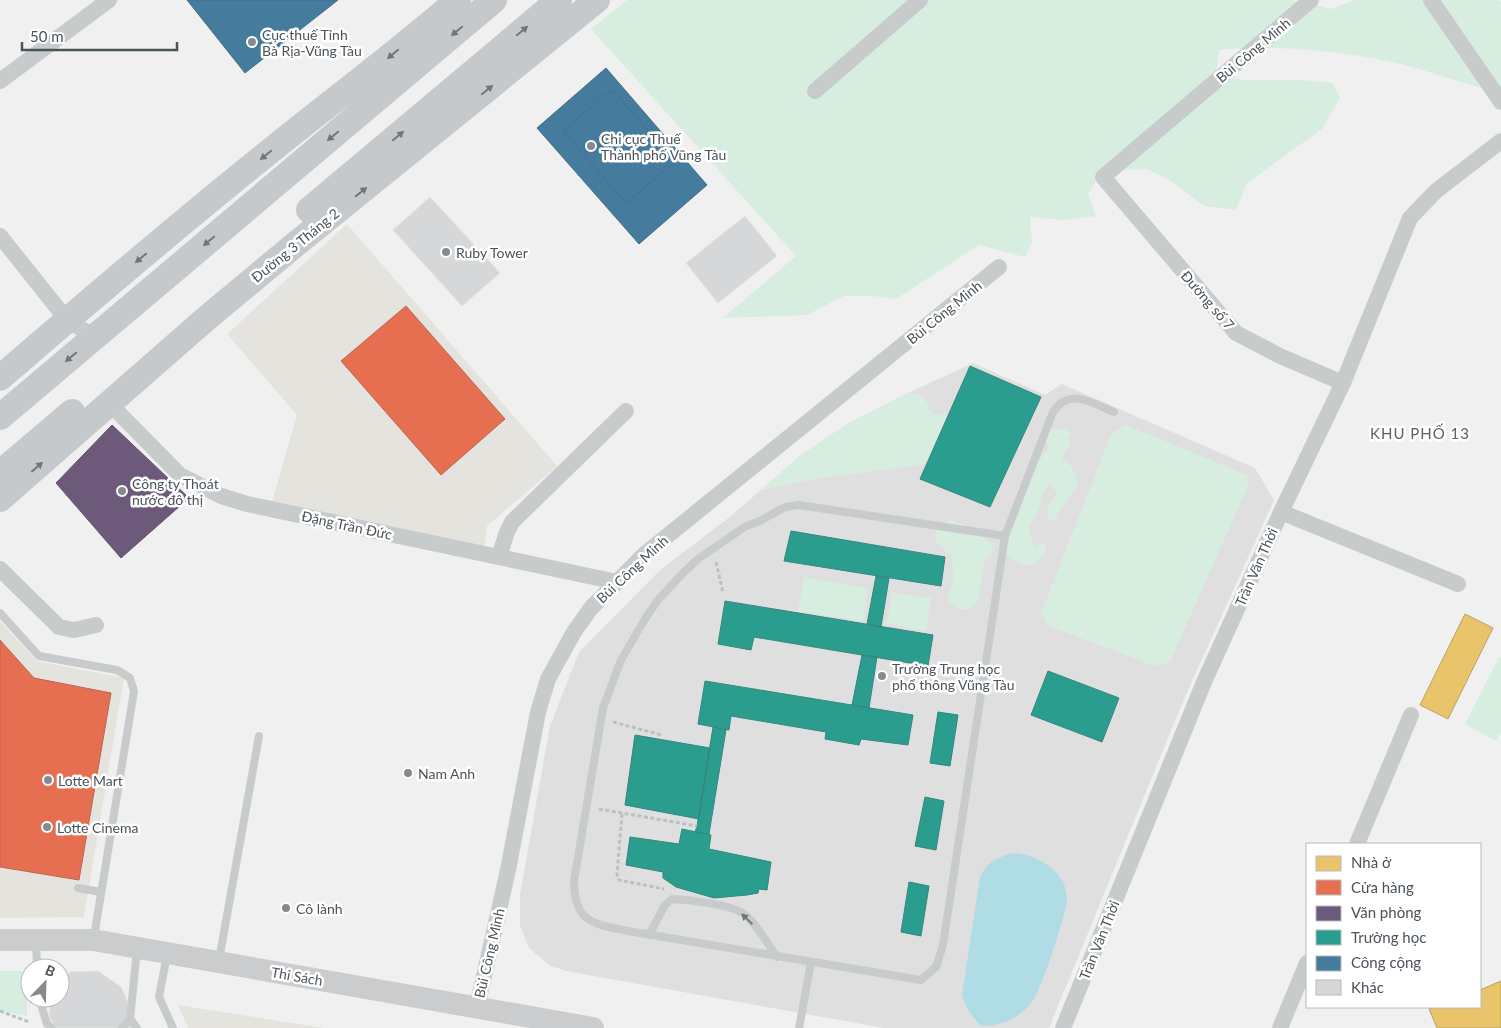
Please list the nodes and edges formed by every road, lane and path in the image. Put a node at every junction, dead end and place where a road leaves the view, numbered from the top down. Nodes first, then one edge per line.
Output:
1 (109, 0) edge
2 (458, 0) edge
3 (494, 0) edge
4 (559, 0) edge
5 (597, 0) edge
6 (920, 0) edge
7 (1311, 0) edge
8 (1430, 0) edge
9 (0, 81) edge
10 (815, 91) dead end
11 (1501, 102) edge
12 (1501, 141) edge
13 (1103, 177) joint
14 (0, 236) edge
15 (291, 237) junction
16 (1000, 267) dead end
17 (67, 320) junction
18 (95, 337) junction
19 (130, 374) junction
20 (0, 378) edge
21 (1343, 383) junction
22 (109, 403) junction
23 (626, 411) dead end
24 (1114, 412) dead end
25 (0, 417) edge
26 (0, 473) edge
27 (0, 499) edge
28 (1281, 512) junction
29 (1005, 536) junction
30 (713, 549) junction
31 (499, 557) junction
32 (0, 569) edge
33 (617, 582) junction
34 (1458, 584) dead end
35 (723, 593) dead end
36 (0, 613) edge
37 (96, 625) dead end
38 (1411, 715) dead end
39 (600, 719) junction
40 (662, 735) dead end
41 (259, 736) dead end
42 (586, 807) junction
43 (622, 814) junction
44 (698, 826) dead end
45 (1357, 843) edge
46 (78, 888) dead end
47 (672, 890) dead end
48 (101, 892) junction
49 (649, 935) junction
50 (0, 940) edge
51 (36, 940) junction
52 (93, 940) junction
53 (137, 948) junction
54 (168, 954) junction
55 (777, 957) junction
56 (37, 958) edge
57 (219, 962) junction
58 (811, 962) junction
59 (1306, 965) edge
60 (477, 1007) junction
61 (41, 1008) edge
62 (0, 1011) edge
63 (130, 1019) junction
64 (30, 1022) dead end
65 (52, 1028) edge
66 (122, 1028) edge
67 (137, 1028) edge
68 (173, 1028) edge
69 (593, 1028) edge
70 (799, 1028) edge
71 (1063, 1028) edge
72 (1280, 1028) edge

1 - 9 street
2 -> 17 main road
3 -> 18 main road
15 -> 4 main road, Đường 3 Tháng 2
15 -> 5 main road, Đường 3 Tháng 2
6 - 10 street
7 - 13 street, Bùi Công Minh
8 - 11 street
12 - 21 street, Trần Văn Thời
13 - 21 street, Đường số 7
14 - 17 street
15 - 19 main road, Đường 3 Tháng 2
16 - 33 street, Bùi Công Minh
17 - 18 street
17 - 20 main road
18 -> 25 main road
19 - 22 main road, Đường 3 Tháng 2
19 - 26 main road, Đường 3 Tháng 2
21 - 28 street, Trần Văn Thời
27 -> 22 main road, Đường 3 Tháng 2
22 - 31 street, Đặng Trần Đức
23 - 31 street
24 - 29 lane
28 - 34 street
28 - 71 street, Trần Văn Thời
29 - 30 lane
29 - 58 lane
30 - 35 path
30 - 39 lane
31 - 33 street, Đặng Trần Đức
32 - 37 street
33 - 60 street, Bùi Công Minh
36 - 48 lane
38 - 45 street
39 - 40 path
39 - 42 lane
41 - 57 lane
42 - 43 path
42 - 49 lane
43 - 44 path
43 - 47 path
46 - 48 lane
48 - 52 lane
49 - 55 lane
55 -> 49 lane
50 - 51 street, Thi Sách
51 - 52 street, Thi Sách
51 - 56 lane
52 - 53 street, Thi Sách
53 - 54 street, Thi Sách
53 - 63 lane
54 - 57 street, Thi Sách
54 - 68 lane
55 - 58 lane
57 - 60 street, Thi Sách
58 - 70 lane
59 - 72 street
60 - 69 street, Thi Sách
61 - 65 lane
62 - 64 path
63 - 66 lane
63 - 67 lane

